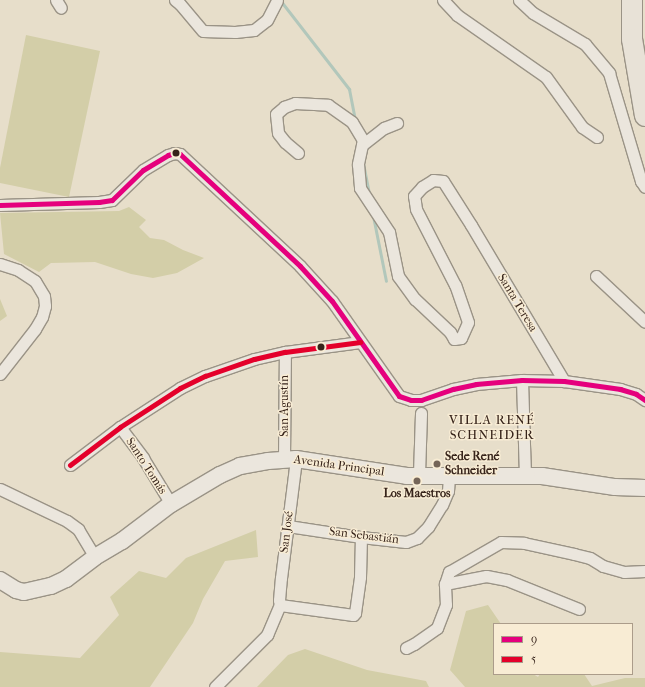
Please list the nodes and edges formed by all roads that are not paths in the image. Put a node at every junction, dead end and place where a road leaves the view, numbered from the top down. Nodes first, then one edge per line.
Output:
1 (175, 0) edge
2 (277, 0) edge
3 (443, 0) edge
4 (519, 0) edge
5 (632, 0) edge
6 (645, 116) edge
7 (397, 123) dead end
8 (597, 137) dead end
9 (362, 145) junction
10 (298, 153) dead end
11 (645, 187) edge
12 (0, 205) edge
13 (0, 264) edge
14 (596, 276) dead end
15 (645, 322) edge
16 (360, 342) junction
17 (285, 352) junction
18 (0, 374) edge
19 (522, 380) junction
20 (564, 381) junction
21 (645, 400) edge
22 (421, 413) dead end
23 (120, 428) junction
24 (290, 459) junction
25 (70, 465) dead end
26 (419, 474) junction
27 (525, 476) junction
28 (449, 477) junction
29 (645, 488) edge
30 (0, 489) edge
31 (171, 504) junction
32 (288, 526) junction
33 (361, 538) junction
34 (95, 556) junction
35 (645, 571) edge
36 (0, 580) edge
37 (445, 584) junction
38 (280, 605) junction
39 (579, 608) dead end
40 (406, 648) dead end
41 (215, 687) edge

1 - 2 street
3 - 8 street
4 - 11 street
5 - 6 highway
7 - 9 street
9 - 10 street
9 - 20 street, Santa Teresa
12 - 16 street
13 - 18 street
14 - 15 street
16 - 17 street
16 - 19 street
17 - 23 street
17 - 24 street, San Agustín
19 - 20 street
19 - 27 street
20 - 21 street
22 - 26 street
23 - 25 street
23 - 31 street, Santo Tomás
24 - 26 street, Avenida Principal
24 - 31 street, Avenida Principal
24 - 32 street, San José
26 - 28 street, Avenida Principal
27 - 28 street, Avenida Principal
27 - 29 street, Avenida Principal
28 - 33 street, San Sebastián
30 - 34 street
31 - 34 street, Avenida Principal
32 - 33 street, San Sebastián
32 - 38 street, San José
33 - 38 street
34 - 36 street, Avenida Principal
35 - 37 street
37 - 39 street
37 - 40 street
38 - 41 street

